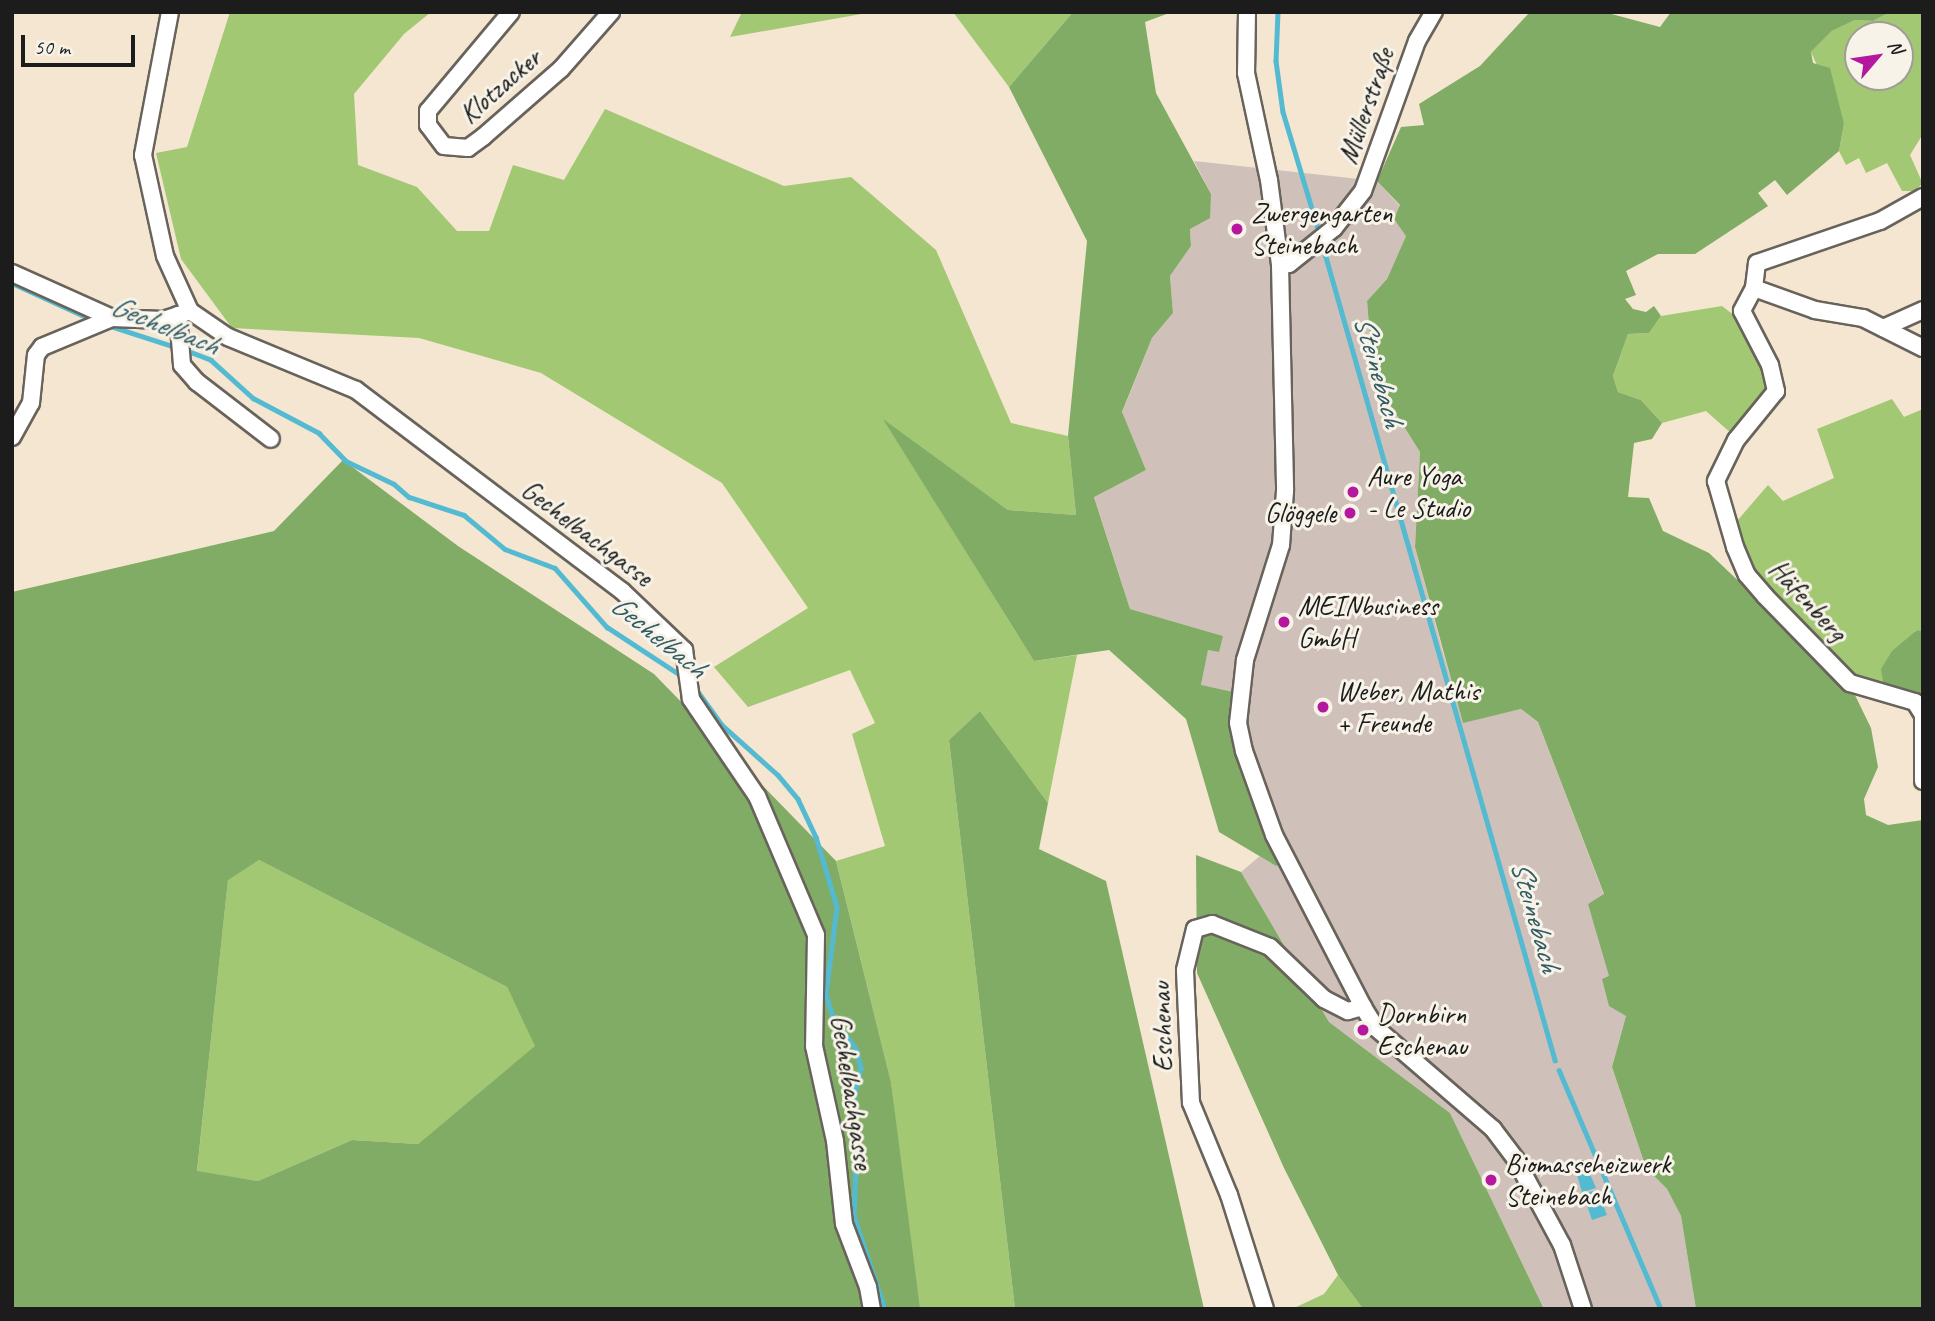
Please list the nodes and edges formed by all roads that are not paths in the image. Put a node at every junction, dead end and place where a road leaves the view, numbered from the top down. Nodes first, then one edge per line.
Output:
1 (170, 12) edge
2 (511, 12) edge
3 (611, 12) edge
4 (1247, 12) edge
5 (1434, 12) edge
6 (1923, 197) edge
7 (1280, 265) junction
8 (12, 273) edge
9 (1754, 289) junction
10 (1923, 310) edge
11 (184, 313) junction
12 (111, 319) junction
13 (1882, 328) junction
14 (1923, 348) edge
15 (12, 437) edge
16 (271, 439) dead end
17 (1923, 716) edge
18 (1923, 781) edge
19 (1363, 1007) junction
20 (872, 1309) edge
21 (1265, 1309) edge
22 (1583, 1309) edge

1 - 11 street
2 - 3 street, Klotzacker
4 - 7 street
5 - 7 street, Müllerstraße
6 - 9 street, Häfenberg
7 - 19 street
8 - 12 street
9 - 13 street
9 - 17 street, Häfenberg
10 - 13 street
11 - 12 street
11 - 16 street
11 - 20 street, Gechelbachgasse
12 - 15 street
13 - 14 street
17 - 18 street, Häfenberg
19 - 21 street, Eschenau
19 - 22 street

